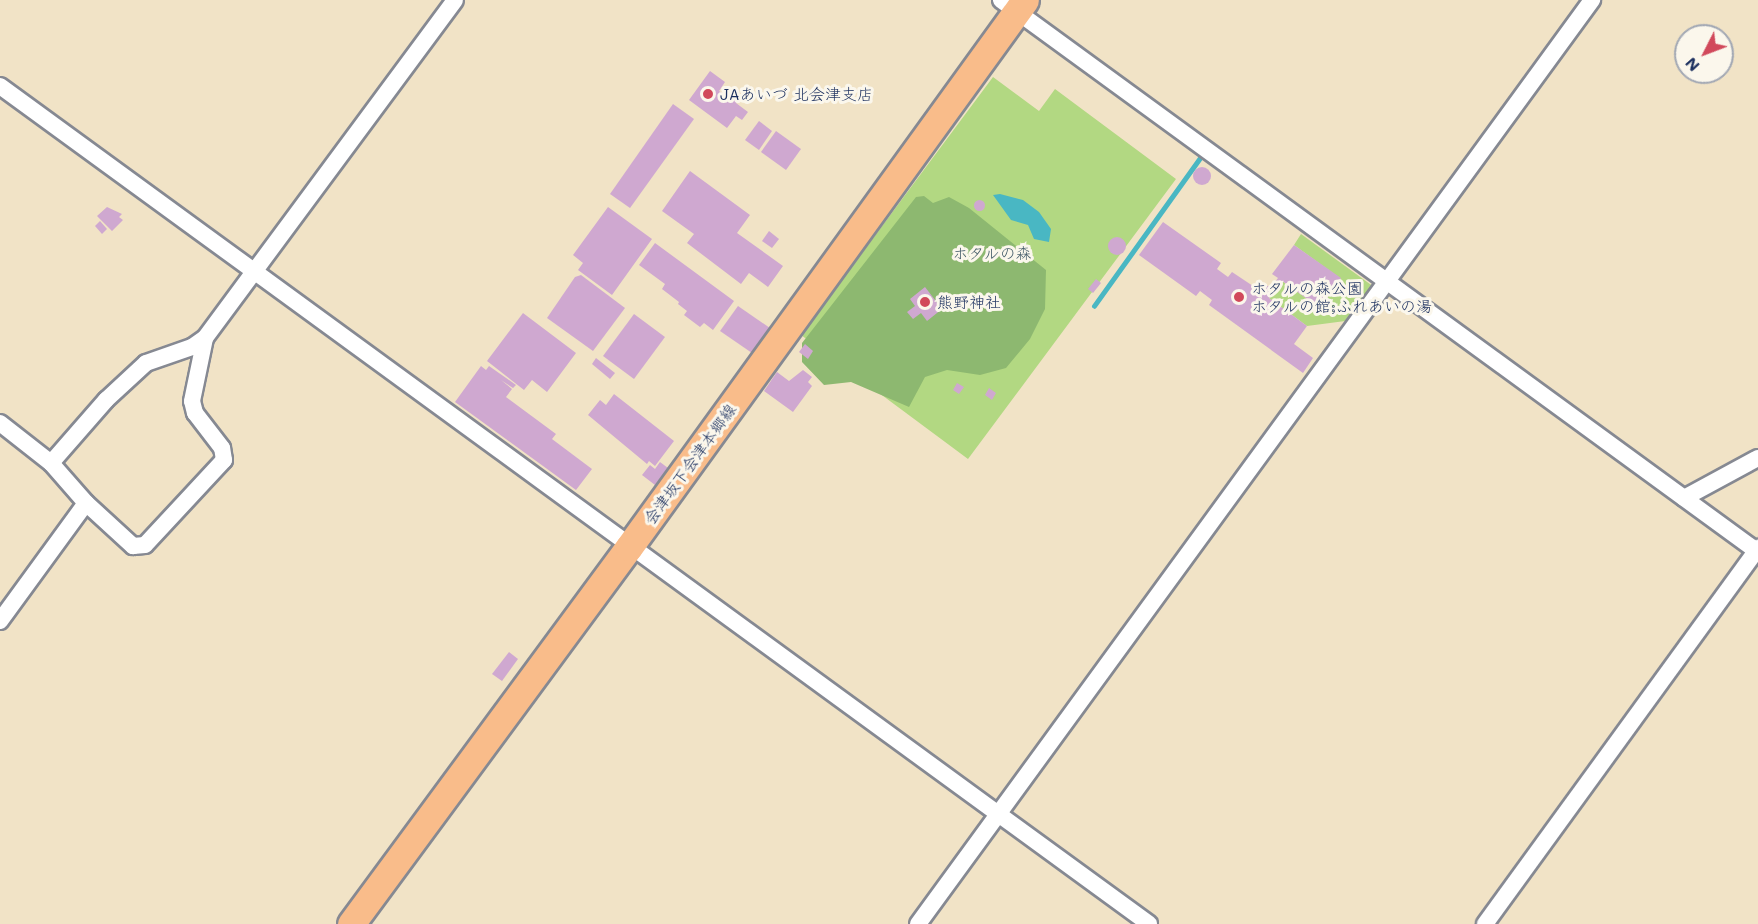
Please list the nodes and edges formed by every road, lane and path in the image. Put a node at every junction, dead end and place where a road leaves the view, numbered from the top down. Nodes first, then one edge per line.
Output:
1 (455, 0) edge
2 (1592, 0) edge
3 (1014, 4) edge
4 (0, 86) edge
5 (256, 272) junction
6 (1387, 281) junction
7 (205, 338) junction
8 (0, 423) edge
9 (1758, 458) edge
10 (51, 463) junction
11 (1684, 498) junction
12 (86, 503) junction
13 (630, 548) junction
14 (1757, 550) edge
15 (0, 621) edge
16 (998, 814) junction
17 (355, 922) edge
18 (918, 924) edge
19 (1149, 924) edge
20 (1485, 924) edge

1 - 5 street
2 - 6 street
3 - 6 street
3 - 13 main road, 会津坂下会津本郷線
4 - 5 street
5 - 7 street
5 - 13 street
6 - 11 street
6 - 16 street
7 - 10 street
7 - 12 street
8 - 10 street
9 - 11 street
10 - 12 street
11 - 14 street
12 - 15 street
13 - 16 street
13 - 17 main road, 会津坂下会津本郷線
14 - 20 street
16 - 18 street
16 - 19 street

